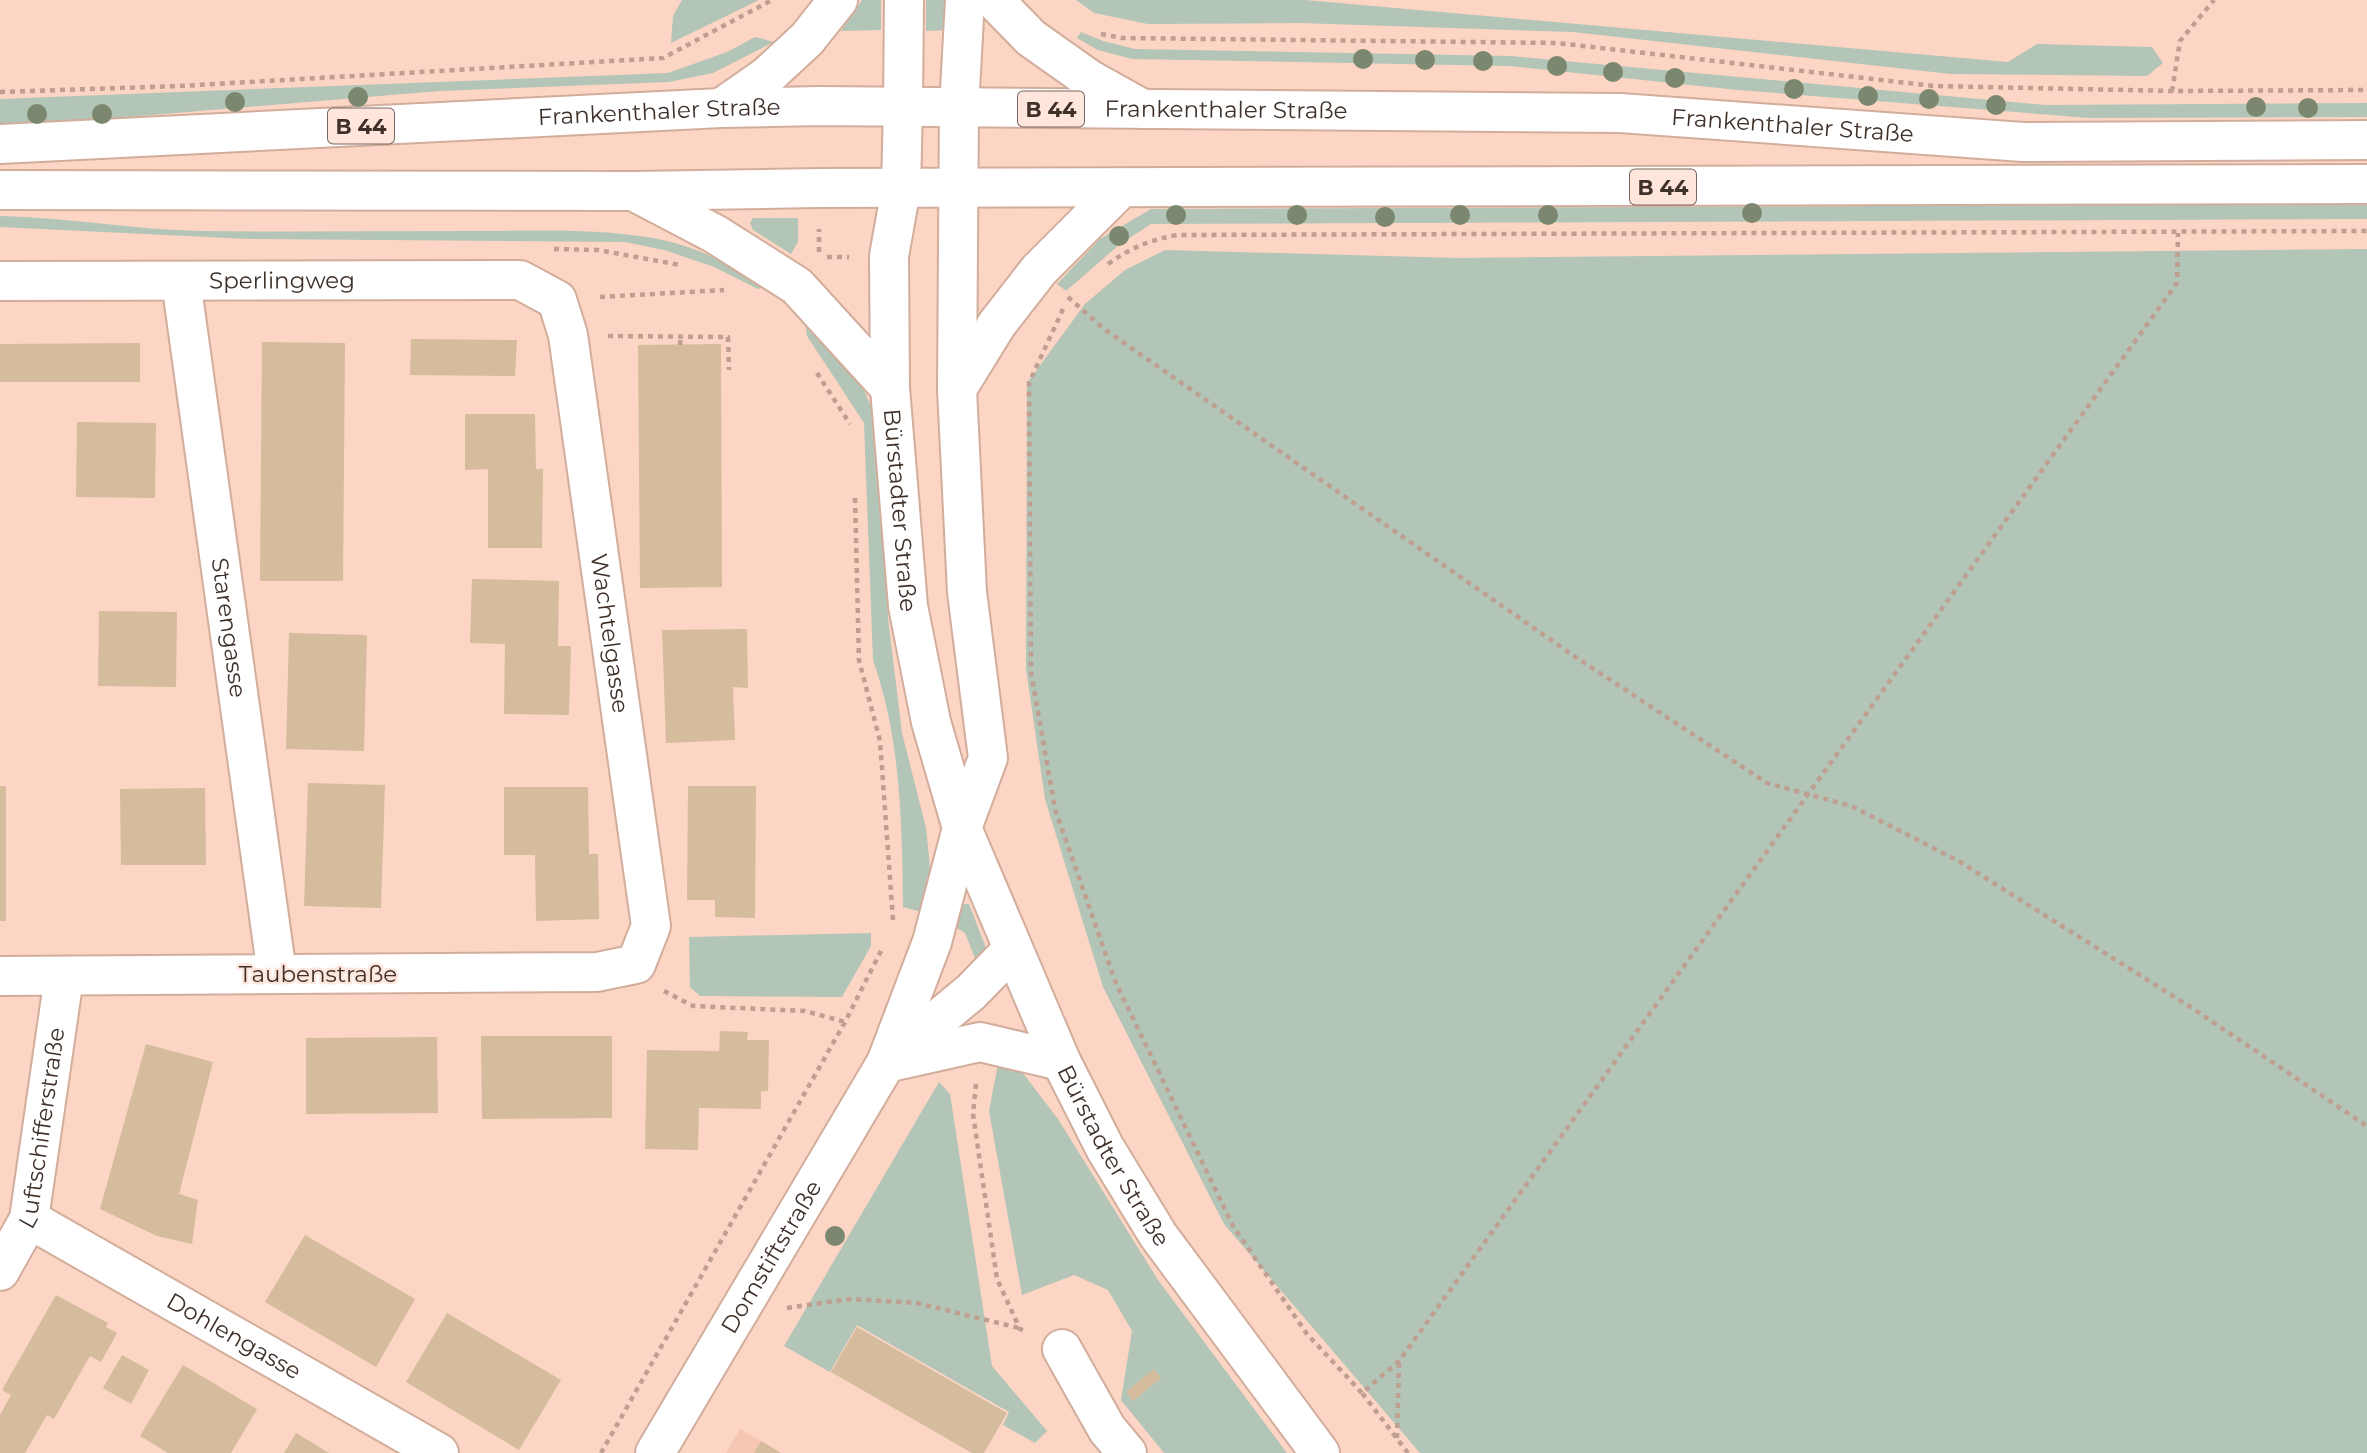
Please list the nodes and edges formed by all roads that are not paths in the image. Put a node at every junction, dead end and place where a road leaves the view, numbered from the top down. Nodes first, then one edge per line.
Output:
1 (838, 0) edge
2 (904, 0) edge
3 (965, 0) edge
4 (994, 0) edge
5 (903, 106) junction
6 (721, 108) junction
7 (959, 108) junction
8 (1143, 109) junction
9 (2367, 140) edge
10 (0, 144) edge
11 (2367, 184) edge
12 (958, 188) junction
13 (1121, 188) junction
14 (901, 189) junction
15 (0, 190) edge
16 (633, 191) junction
17 (0, 281) edge
18 (181, 281) junction
19 (563, 318) joint
20 (890, 388) junction
21 (957, 388) junction
22 (962, 828) junction
23 (1012, 950) junction
24 (636, 964) joint
25 (277, 974) junction
26 (0, 976) edge
27 (64, 977) junction
28 (1061, 1061) junction
29 (886, 1063) junction
30 (29, 1219) junction
31 (0, 1270) edge
32 (1062, 1349) road end
33 (439, 1453) edge
34 (655, 1453) edge
35 (1127, 1453) edge
36 (1320, 1453) edge

1 - 6 main road
2 - 5 main road, Bürstadter Straße
3 - 7 main road
4 - 8 main road
5 - 6 main road, Frankenthaler Straße / B 44
5 - 7 main road, Frankenthaler Straße / B 44
5 - 14 main road, Bürstadter Straße
6 - 10 main road, Frankenthaler Straße / B 44
7 - 8 main road, Frankenthaler Straße / B 44
7 - 12 main road
8 - 9 main road, Frankenthaler Straße / B 44
11 - 13 main road, B 44
12 - 13 main road, B 44
12 - 14 main road, B 44
12 - 21 main road
13 - 21 main road
14 - 16 main road, B 44
14 - 20 main road, Bürstadter Straße
15 - 16 main road, B 44
16 - 20 main road
17 - 18 main road, Sperlingweg
18 - 19 main road, Sperlingweg
18 - 25 main road, Starengasse
19 - 24 main road, Wachtelgasse
20 - 22 main road, Bürstadter Straße
21 - 22 main road
22 - 23 main road, Bürstadter Straße
22 - 29 main road
23 - 28 main road, Bürstadter Straße
23 - 29 main road
24 - 25 main road, Taubenstraße
25 - 27 main road, Taubenstraße
26 - 27 main road, Taubenstraße
27 - 30 main road, Luftschifferstraße
28 - 29 main road
28 - 36 main road, Bürstadter Straße
29 - 34 main road, Domstiftstraße
30 - 31 main road, Luftschifferstraße
30 - 33 main road, Dohlengasse
32 - 35 main road

